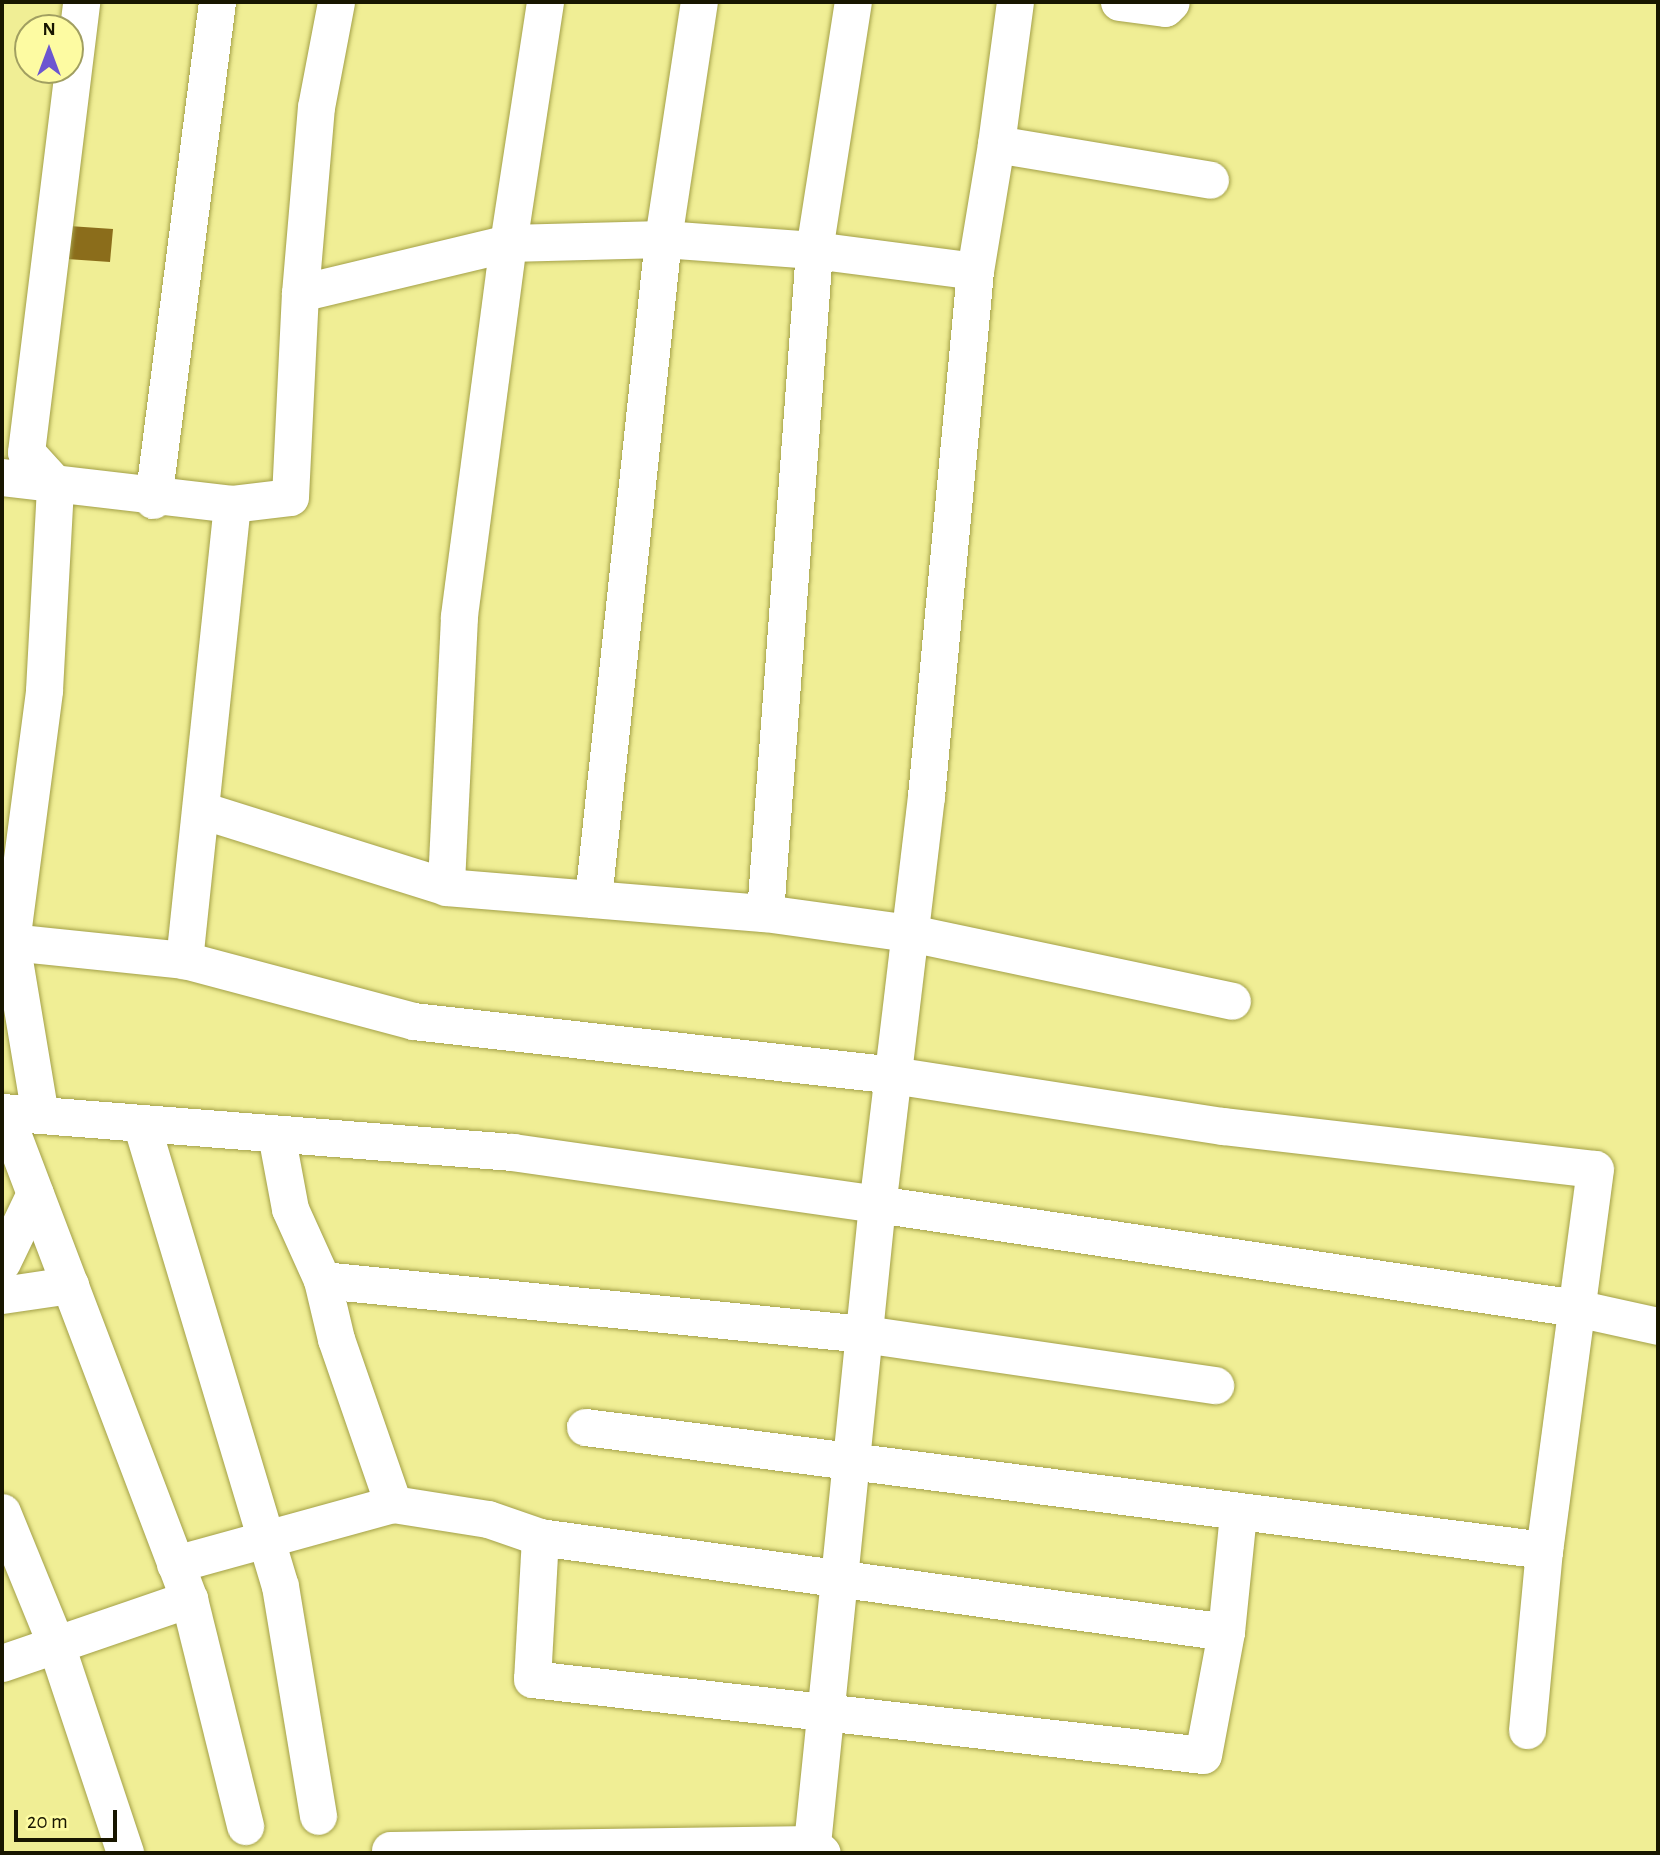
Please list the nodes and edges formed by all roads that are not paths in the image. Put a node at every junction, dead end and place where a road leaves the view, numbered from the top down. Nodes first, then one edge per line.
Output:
1 (81, 2) edge
2 (217, 2) edge
3 (336, 2) edge
4 (545, 2) edge
5 (699, 2) edge
6 (853, 2) edge
7 (1016, 2) edge
8 (1119, 2) edge
9 (1171, 2) edge
10 (996, 144) junction
11 (1210, 180) dead end
12 (663, 239) junction
13 (508, 243) junction
14 (814, 250) junction
15 (975, 271) junction
16 (300, 293) junction
17 (2, 477) edge
18 (55, 484) junction
19 (153, 498) junction
20 (232, 504) junction
21 (201, 810) junction
22 (446, 887) junction
23 (593, 899) junction
24 (765, 913) junction
25 (910, 933) junction
26 (6, 942) edge
27 (184, 960) junction
28 (1232, 1001) dead end
29 (893, 1075) junction
30 (3, 1112) edge
31 (40, 1115) junction
32 (141, 1123) junction
33 (276, 1133) junction
34 (35, 1193) junction
35 (877, 1203) junction
36 (2, 1262) edge
37 (322, 1280) junction
38 (70, 1285) junction
39 (2, 1295) edge
40 (1576, 1308) junction
41 (1658, 1326) edge
42 (864, 1334) junction
43 (1215, 1385) dead end
44 (585, 1427) dead end
45 (852, 1459) junction
46 (393, 1504) junction
47 (2, 1512) edge
48 (1238, 1513) junction
49 (540, 1538) junction
50 (266, 1540) junction
51 (1544, 1550) junction
52 (176, 1564) junction
53 (839, 1581) junction
54 (189, 1600) junction
55 (1226, 1632) junction
56 (55, 1645) junction
57 (2, 1663) edge
58 (826, 1709) junction
59 (1527, 1730) dead end
60 (318, 1816) dead end
61 (245, 1826) dead end
62 (817, 1849) edge
63 (390, 1850) dead end
64 (125, 1853) edge

1 - 18 street
2 - 19 street
3 - 16 street
4 - 13 street
5 - 12 street
6 - 14 street
7 - 10 street
8 - 9 street
10 - 11 street
10 - 15 street
12 - 13 street
12 - 14 street
12 - 23 street
13 - 16 street
13 - 22 street
14 - 15 street
14 - 24 street
15 - 25 street
16 - 20 street
17 - 18 street
18 - 19 street
18 - 26 street
19 - 20 street
20 - 21 street
21 - 22 street
21 - 27 street
22 - 23 street
23 - 24 street
24 - 25 street
25 - 28 street
25 - 29 street
26 - 27 street
26 - 31 street
27 - 29 street
29 - 35 street
29 - 40 street
30 - 31 street
30 - 34 street
31 - 32 street
32 - 33 street
32 - 50 street
33 - 35 street
33 - 37 street
34 - 36 street
34 - 38 street
35 - 40 street
35 - 42 street
37 - 42 street
37 - 46 street
38 - 39 street
38 - 52 street
40 - 41 street
40 - 51 street
42 - 43 street
42 - 45 street
44 - 45 street
45 - 48 street
45 - 53 street
46 - 49 street
46 - 50 street
47 - 56 street
48 - 51 street
48 - 55 street
49 - 53 street
49 - 58 street
50 - 52 street
50 - 60 street
51 - 59 street
52 - 54 street
53 - 55 street
53 - 58 street
54 - 56 street
54 - 61 street
55 - 58 street
56 - 57 street
56 - 64 street
58 - 62 street
62 - 63 street

